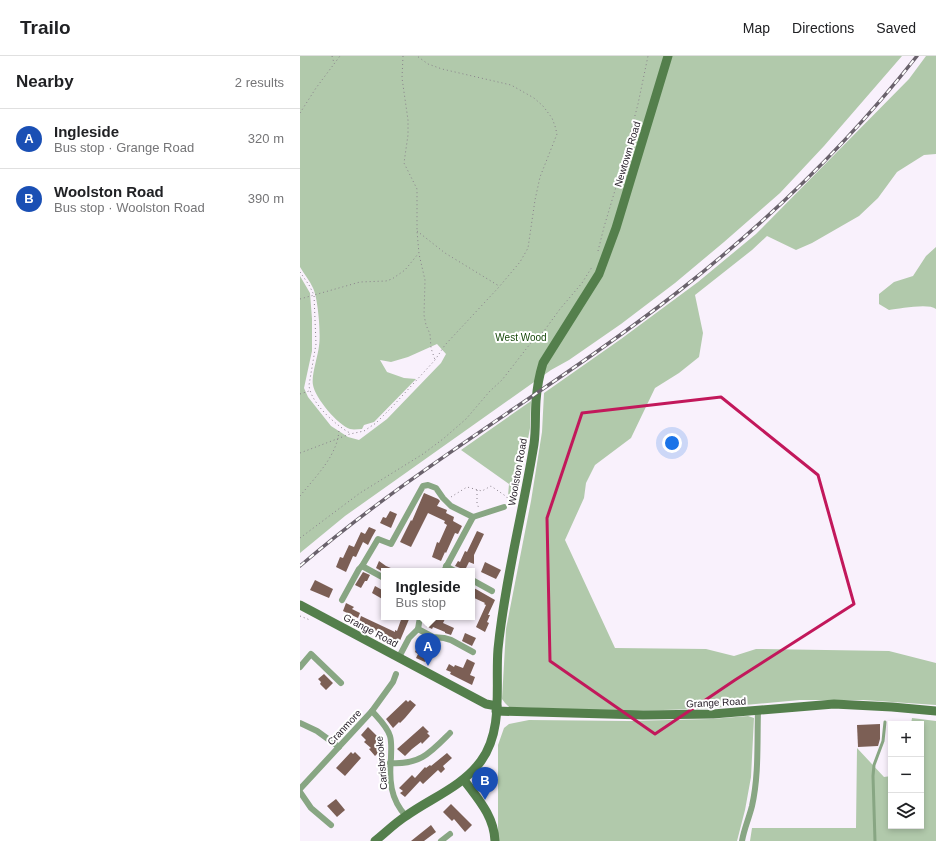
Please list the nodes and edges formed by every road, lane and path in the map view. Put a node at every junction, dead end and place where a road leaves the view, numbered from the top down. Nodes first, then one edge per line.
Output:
1 (332, 56) edge
2 (340, 56) edge
3 (403, 56) edge
4 (417, 56) edge
5 (648, 56) edge
6 (668, 56) edge
7 (334, 64) junction
8 (300, 113) edge
9 (417, 231) junction
10 (419, 254) junction
11 (601, 257) junction
12 (594, 263) dead end
13 (300, 272) edge
14 (499, 287) junction
15 (314, 296) junction
16 (300, 299) edge
17 (435, 360) junction
18 (309, 390) junction
19 (300, 394) edge
20 (339, 428) junction
21 (350, 434) junction
22 (339, 439) junction
23 (300, 453) edge
24 (477, 490) junction
25 (300, 496) edge
26 (447, 502) junction
27 (504, 507) joint
28 (481, 515) junction
29 (473, 518) junction
30 (300, 538) edge
31 (362, 566) junction
32 (446, 568) edge
33 (381, 576) edge
34 (475, 582) edge
35 (492, 591) dead end
36 (342, 600) dead end
37 (300, 605) edge
38 (420, 620) edge
39 (418, 629) junction
40 (473, 652) dead end
41 (399, 657) junction
42 (300, 668) edge
43 (396, 674) dead end
44 (340, 683) dead end
45 (496, 708) junction
46 (758, 710) junction
47 (372, 711) junction
48 (936, 711) edge
49 (885, 722) dead end
50 (300, 723) edge
51 (450, 733) dead end
52 (339, 747) junction
53 (390, 763) junction
54 (464, 780) junction
55 (300, 790) edge
56 (406, 816) junction
57 (331, 825) dead end
58 (450, 834) dead end
59 (375, 841) edge
60 (441, 841) edge
61 (494, 841) edge
62 (742, 841) edge
63 (875, 841) edge

1 - 7 path
2 - 7 path
3 - 9 path
4 - 14 path
5 - 11 path
6 - 11 street, Newtown Road
7 - 8 path
9 - 10 path
9 - 14 path
10 - 15 path
10 - 17 path
11 - 45 street, Woolston Road
12 - 30 path
13 - 15 path
14 - 17 path
15 - 16 path
15 - 18 path
17 - 21 path
18 - 19 path
18 - 20 path
20 - 21 path
20 - 22 path
21 - 22 path
22 - 23 path
22 - 25 path
24 - 26 path
24 - 27 path
24 - 28 path
26 - 29 street
26 - 31 street
27 - 28 street
28 - 29 street
29 - 32 street
31 - 33 street
31 - 36 street
34 - 35 street
37 - 41 street, Grange Road
38 - 39 street
39 - 40 street
39 - 41 street
41 - 45 street, Grange Road
42 - 44 street
43 - 47 street, Cranmore
45 - 46 street, Grange Road
45 - 54 street, Woolston Road
46 - 48 street, Grange Road
46 - 62 street
47 - 52 street, Cranmore
47 - 53 street, Carisbrooke
49 - 63 lane
50 - 52 street
51 - 53 street
52 - 55 street, Cranmore
53 - 56 street, Carisbrooke
54 - 56 street, Woolston Road
54 - 61 street
55 - 57 street
56 - 59 street, Woolston Road
58 - 60 street

